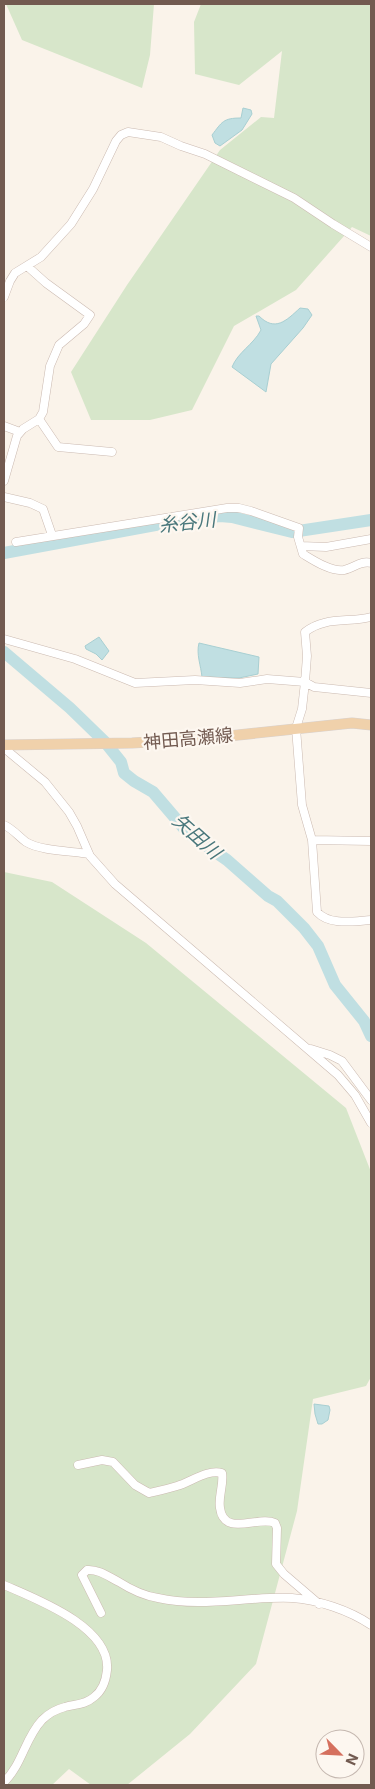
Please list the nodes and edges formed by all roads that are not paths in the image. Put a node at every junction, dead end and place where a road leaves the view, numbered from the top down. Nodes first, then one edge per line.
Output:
1 (371, 247) edge
2 (27, 266) junction
3 (4, 297) edge
4 (39, 418) junction
5 (4, 426) edge
6 (20, 432) junction
7 (112, 452) dead end
8 (4, 481) edge
9 (4, 497) edge
10 (52, 535) junction
11 (371, 539) edge
12 (16, 542) dead end
13 (301, 546) junction
14 (371, 563) edge
15 (371, 617) edge
16 (4, 639) edge
17 (305, 682) junction
18 (371, 693) edge
19 (371, 725) edge
20 (296, 728) junction
21 (4, 746) edge
22 (4, 826) edge
23 (312, 840) junction
24 (371, 841) edge
25 (89, 854) junction
26 (371, 920) edge
27 (309, 1048) junction
28 (371, 1100) edge
29 (371, 1123) edge
30 (78, 1465) dead end
31 (4, 1585) edge
32 (319, 1604) junction
33 (101, 1613) dead end
34 (371, 1625) edge
35 (4, 1782) edge

1 - 2 street
2 - 3 street
2 - 4 street
4 - 6 street
4 - 7 street
5 - 6 street
6 - 8 street
9 - 10 street
10 - 12 street
10 - 13 street
11 - 13 street
13 - 14 street
15 - 17 street
16 - 17 street
17 - 18 street
17 - 20 street
19 - 20 main road, 神田高瀬線
20 - 21 main road, 神田高瀬線
20 - 23 street
21 - 25 street
22 - 25 street
23 - 24 street
23 - 26 street
25 - 27 street
27 - 28 street
27 - 29 street
30 - 32 street
31 - 35 street
32 - 33 street
32 - 34 street

